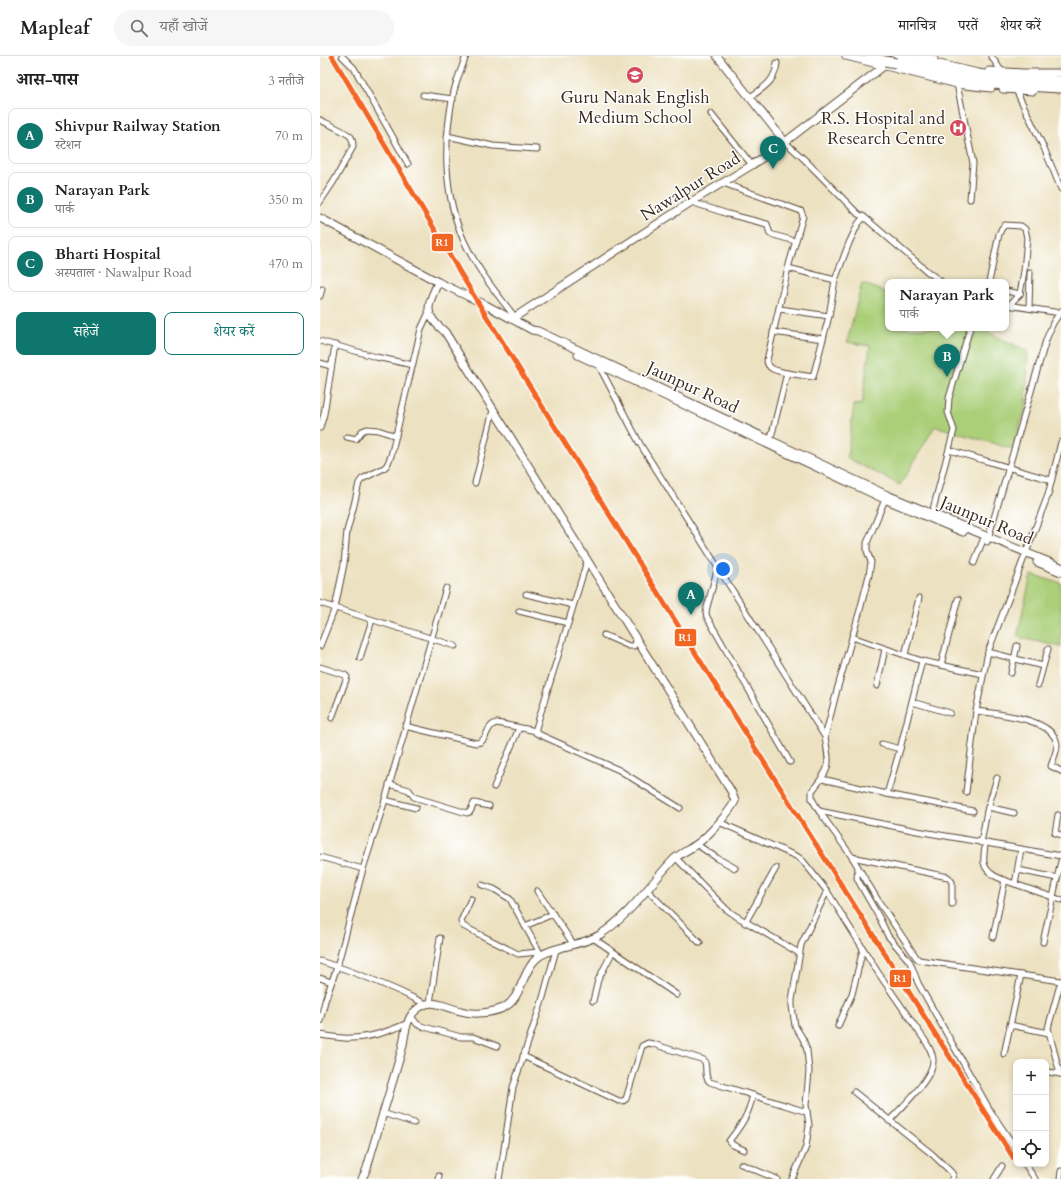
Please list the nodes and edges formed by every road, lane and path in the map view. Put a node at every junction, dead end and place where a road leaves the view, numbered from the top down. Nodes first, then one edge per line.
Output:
1 (342, 56) edge
2 (466, 56) edge
3 (717, 56) edge
4 (846, 56) edge
5 (869, 56) edge
6 (921, 56) edge
7 (991, 56) edge
8 (899, 58) edge
9 (777, 63) dead end
10 (885, 63) junction
11 (1002, 72) junction
12 (1061, 73) edge
13 (1061, 81) edge
14 (957, 84) junction
15 (1061, 88) edge
16 (1016, 90) junction
17 (1061, 92) edge
18 (423, 95) dead end
19 (749, 98) junction
20 (453, 100) junction
21 (711, 114) dead end
22 (320, 120) edge
23 (447, 136) junction
24 (785, 142) junction
25 (537, 150) dead end
26 (408, 164) dead end
27 (752, 165) junction
28 (723, 183) junction
29 (1061, 189) edge
30 (970, 199) dead end
31 (320, 202) edge
32 (691, 202) junction
33 (864, 217) junction
34 (320, 218) edge
35 (795, 241) junction
36 (788, 268) junction
37 (1030, 273) dead end
38 (938, 279) edge
39 (990, 279) edge
40 (835, 280) junction
41 (438, 282) junction
42 (322, 289) dead end
43 (1009, 292) edge
44 (1020, 294) junction
45 (320, 296) edge
46 (1009, 303) edge
47 (1009, 305) edge
48 (1029, 308) junction
49 (780, 309) junction
50 (428, 312) junction
51 (1061, 312) edge
52 (829, 316) junction
53 (513, 318) junction
54 (532, 330) junction
55 (969, 331) edge
56 (773, 332) junction
57 (823, 340) junction
58 (320, 341) edge
59 (335, 345) junction
60 (595, 358) junction
61 (320, 363) edge
62 (413, 365) junction
63 (599, 365) junction
64 (331, 366) junction
65 (787, 373) junction
66 (493, 410) junction
67 (320, 428) edge
68 (396, 436) junction
69 (346, 438) dead end
70 (1061, 442) edge
71 (769, 443) junction
72 (949, 450) junction
73 (1010, 467) junction
74 (1051, 480) junction
75 (475, 483) dead end
76 (886, 497) junction
77 (932, 513) junction
78 (986, 540) junction
79 (1025, 555) junction
80 (587, 561) junction
81 (974, 563) dead end
82 (718, 567) junction
83 (1061, 567) edge
84 (1061, 572) edge
85 (446, 588) dead end
86 (526, 594) dead end
87 (919, 598) dead end
88 (958, 599) dead end
89 (320, 603) edge
90 (573, 606) junction
91 (335, 608) junction
92 (519, 611) dead end
93 (372, 620) junction
94 (568, 623) junction
95 (604, 635) dead end
96 (852, 637) junction
97 (430, 639) junction
98 (637, 640) junction
99 (320, 646) edge
100 (455, 646) dead end
101 (1017, 646) dead end
102 (885, 649) junction
103 (1048, 649) dead end
104 (988, 652) junction
105 (905, 655) junction
106 (360, 658) dead end
107 (1014, 659) junction
108 (922, 661) junction
109 (941, 665) junction
110 (1043, 666) junction
111 (320, 667) edge
112 (1011, 672) dead end
113 (983, 674) junction
114 (1038, 685) dead end
115 (877, 686) dead end
116 (912, 702) junction
117 (976, 710) junction
118 (950, 713) dead end
119 (332, 718) dead end
120 (406, 726) junction
121 (519, 728) junction
122 (536, 731) junction
123 (825, 737) junction
124 (882, 744) dead end
125 (900, 749) junction
126 (790, 762) dead end
127 (1061, 771) edge
128 (997, 778) dead end
129 (822, 779) junction
130 (389, 784) junction
131 (494, 787) dead end
132 (966, 792) dead end
133 (887, 794) junction
134 (385, 800) junction
135 (489, 806) dead end
136 (416, 808) dead end
137 (680, 808) dead end
138 (988, 808) junction
139 (819, 811) junction
140 (973, 811) dead end
141 (1014, 813) dead end
142 (1058, 815) dead end
143 (719, 822) junction
144 (1061, 835) edge
145 (983, 843) junction
146 (696, 844) junction
147 (1021, 849) junction
148 (1061, 856) edge
149 (320, 857) edge
150 (852, 857) junction
151 (676, 858) junction
152 (1061, 861) edge
153 (735, 868) dead end
154 (776, 868) dead end
155 (858, 868) junction
156 (364, 869) junction
157 (1018, 870) junction
158 (1057, 878) junction
159 (1005, 880) junction
160 (1015, 884) junction
161 (482, 885) dead end
162 (647, 890) junction
163 (537, 891) dead end
164 (827, 891) junction
165 (1053, 897) junction
166 (471, 899) dead end
167 (1061, 900) edge
168 (952, 904) dead end
169 (552, 914) junction
170 (745, 923) junction
171 (525, 926) junction
172 (993, 937) dead end
173 (440, 938) dead end
174 (593, 938) junction
175 (1043, 942) dead end
176 (700, 943) dead end
177 (574, 945) junction
178 (863, 949) junction
179 (556, 950) junction
180 (540, 953) junction
181 (612, 953) junction
182 (799, 953) junction
183 (320, 961) edge
184 (337, 967) junction
185 (1021, 975) junction
186 (320, 978) edge
187 (1061, 981) edge
188 (331, 982) junction
189 (677, 996) dead end
190 (322, 1001) edge
191 (593, 1001) dead end
192 (428, 1003) junction
193 (409, 1020) junction
194 (320, 1022) edge
195 (1010, 1025) junction
196 (838, 1026) dead end
197 (1049, 1033) junction
198 (320, 1036) edge
199 (497, 1046) dead end
200 (1004, 1054) dead end
201 (523, 1056) junction
202 (1049, 1072) edge
203 (1060, 1074) edge
204 (854, 1092) dead end
205 (753, 1095) junction
206 (807, 1112) junction
207 (382, 1114) junction
208 (889, 1121) junction
209 (414, 1123) dead end
210 (1013, 1145) edge
211 (744, 1150) dead end
212 (741, 1164) dead end
213 (1002, 1166) dead end
214 (1027, 1167) edge
215 (1061, 1171) edge
216 (362, 1179) edge
217 (499, 1179) edge
218 (777, 1179) edge
219 (792, 1179) edge
220 (952, 1179) edge
221 (994, 1179) edge
222 (1035, 1179) edge
223 (1060, 1179) edge

1 - 26 street
2 - 20 street
3 - 19 street
4 - 10 street
5 - 10 highway
6 - 11 street
7 - 11 street
8 - 10 highway, bridge
8 - 13 highway
8 - 15 highway
9 - 19 street
10 - 14 street
10 - 24 street, Nawalpur Road
11 - 12 street
14 - 16 street
14 - 30 street
16 - 17 street
16 - 29 street
18 - 20 street
19 - 24 street
20 - 23 street
21 - 27 street
22 - 31 street
23 - 25 street
23 - 53 street
24 - 27 street, Nawalpur Road
24 - 33 street
27 - 28 street, Nawalpur Road
28 - 32 street, Nawalpur Road
28 - 35 street
32 - 35 street
32 - 53 street, Nawalpur Road
33 - 38 street
33 - 40 street
34 - 41 street, Jaunpur Road
35 - 36 street
36 - 40 street
36 - 49 street
37 - 48 street
39 - 44 street
40 - 52 street
41 - 50 street
41 - 53 street, Jaunpur Road
42 - 45 street
43 - 44 street
44 - 46 street
47 - 48 street
48 - 51 street
49 - 52 street
49 - 56 street
50 - 62 street
50 - 66 street
51 - 73 street
52 - 57 street
53 - 54 street, Jaunpur Road
54 - 60 street, Jaunpur Road
54 - 63 street
55 - 72 street
56 - 57 street
56 - 65 street
57 - 65 street
58 - 59 street
59 - 62 street
59 - 64 street
60 - 63 street
60 - 71 street, Jaunpur Road
61 - 64 street
62 - 68 street
63 - 71 street
63 - 82 street
64 - 67 street
65 - 71 street
66 - 75 street
66 - 80 street
68 - 69 street
68 - 91 street
70 - 74 street
71 - 76 street
72 - 73 street
72 - 77 street
73 - 74 street
73 - 78 street
74 - 79 street
76 - 77 street, Jaunpur Road
76 - 78 street
76 - 96 street
77 - 78 street, Jaunpur Road
78 - 79 street
78 - 81 street
79 - 83 street, Jaunpur Road
79 - 84 street
79 - 104 street
80 - 90 street
80 - 98 street
82 - 123 street
82 - 126 street
85 - 97 street
86 - 90 street
87 - 105 street
88 - 109 street
89 - 91 street
90 - 94 street
91 - 93 street
91 - 99 street
92 - 94 street
93 - 97 street
93 - 106 street
94 - 122 street
95 - 98 street
96 - 102 street
96 - 123 street
97 - 100 street
97 - 120 street
98 - 143 street
101 - 107 street
102 - 105 street
102 - 115 street
103 - 110 street
104 - 107 street
104 - 113 street
105 - 108 street
107 - 110 street
107 - 112 street
108 - 109 street
108 - 116 street
109 - 113 street
110 - 114 street
111 - 119 street
113 - 117 street
116 - 118 street
116 - 125 street
117 - 127 street
117 - 132 street
120 - 121 street
120 - 130 street
121 - 122 street
121 - 131 street
122 - 137 street
123 - 129 street
124 - 125 street
125 - 133 street
128 - 138 street
129 - 133 street
129 - 139 street
130 - 134 street
130 - 135 street
133 - 140 street
134 - 136 street
134 - 156 street
138 - 141 street
138 - 145 street
139 - 145 street
139 - 150 street
142 - 144 street
143 - 146 street
143 - 164 street
145 - 147 street
145 - 159 street
146 - 151 street
146 - 153 street
147 - 148 street
147 - 157 street
149 - 156 street
150 - 155 street
150 - 168 street
151 - 162 street
151 - 170 street
152 - 158 street
154 - 170 street
155 - 185 street
155 - 210 street
156 - 184 street
157 - 158 street
157 - 160 street
158 - 165 street
159 - 160 street
159 - 172 street
160 - 165 street
161 - 171 street
162 - 174 street
162 - 176 street
163 - 169 street
164 - 178 street
164 - 182 street
165 - 167 street
165 - 175 street
166 - 180 street
169 - 171 street
169 - 177 street
170 - 182 street
171 - 180 street
173 - 192 street
174 - 177 street
174 - 181 street
177 - 179 street
178 - 196 street
178 - 208 street
179 - 180 street
179 - 201 street
180 - 192 street
181 - 189 street
181 - 191 street
182 - 206 street
183 - 184 street
184 - 188 street
184 - 192 street
185 - 187 street
185 - 195 street
186 - 188 street
187 - 197 street
188 - 190 street
190 - 194 street
192 - 193 street
193 - 198 street
193 - 199 street
193 - 207 street
195 - 197 street
195 - 200 street
197 - 203 street
201 - 205 street
201 - 217 street
202 - 203 street
204 - 208 street
205 - 206 street
205 - 211 street
206 - 219 street
207 - 209 street
207 - 216 street
208 - 220 street
212 - 218 street
213 - 221 street
214 - 222 street
215 - 223 street

